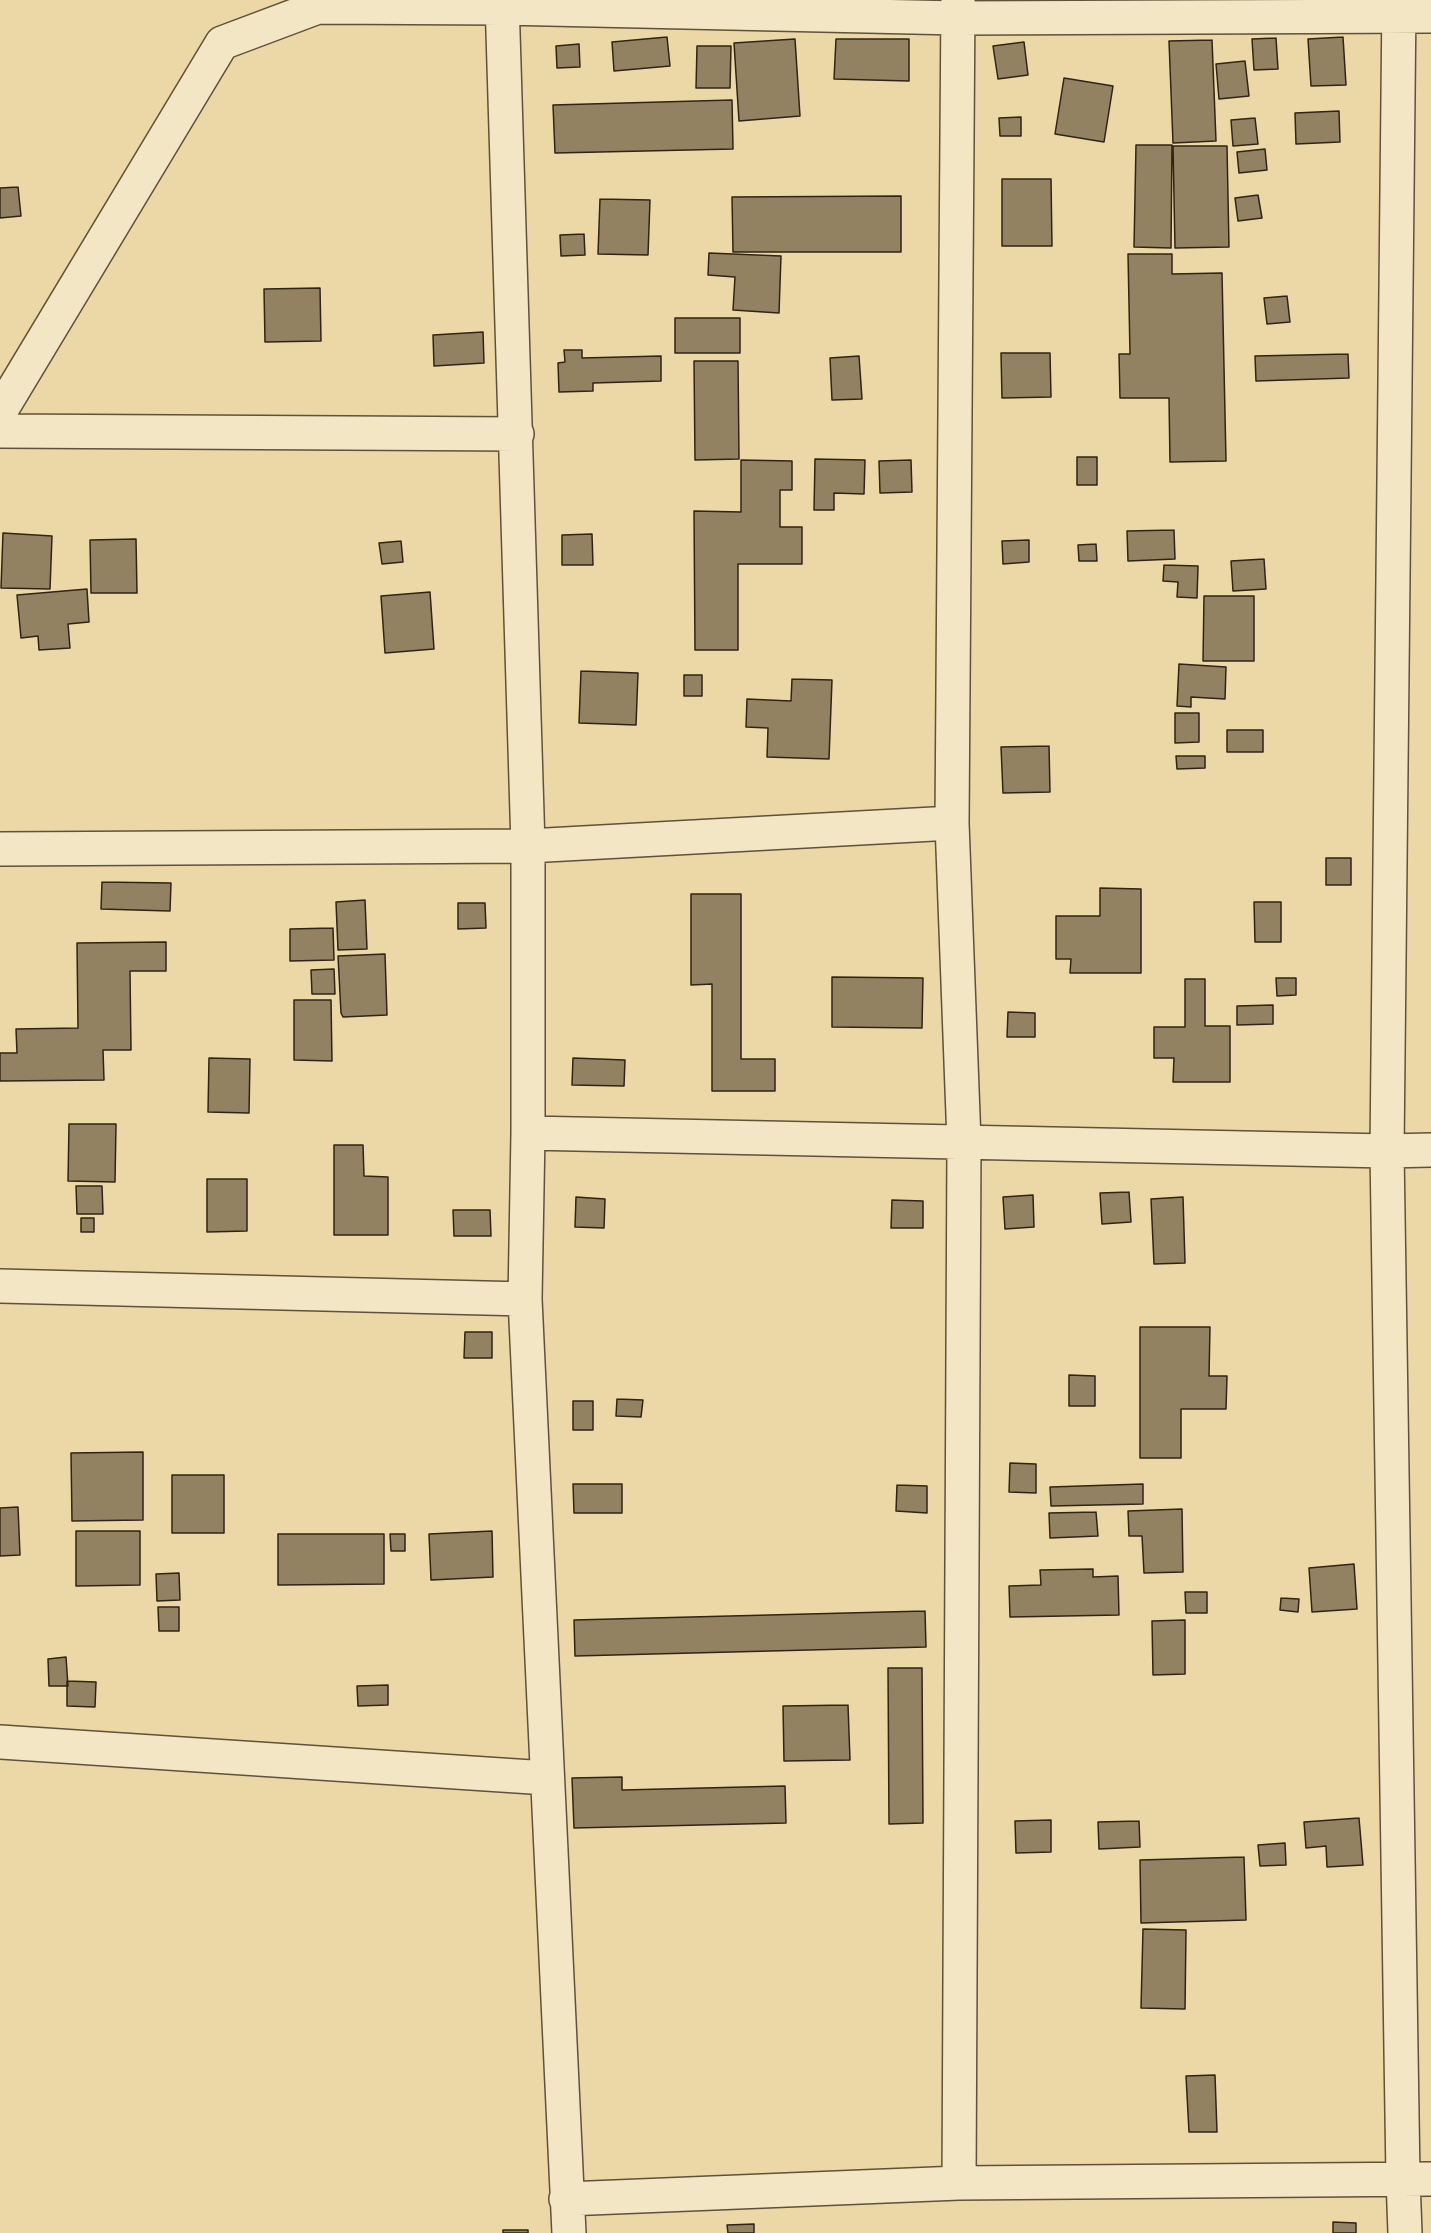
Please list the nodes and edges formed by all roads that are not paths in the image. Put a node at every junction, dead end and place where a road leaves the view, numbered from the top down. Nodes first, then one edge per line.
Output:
1 (502, 4) edge
2 (958, 9) edge
3 (1410, 10) edge
4 (0, 412) edge
5 (0, 431) edge
6 (517, 434) junction
7 (952, 822) junction
8 (528, 846) junction
9 (0, 849) edge
10 (528, 1133) junction
11 (964, 1142) junction
12 (1431, 1150) edge
13 (1387, 1151) junction
14 (0, 1286) edge
15 (525, 1299) junction
16 (0, 1742) edge
17 (547, 1778) junction
18 (1417, 2179) edge
19 (960, 2183) junction
20 (566, 2199) junction
21 (569, 2233) edge
22 (1405, 2233) edge

1 - 2 street
1 - 4 street
1 - 6 street
2 - 3 street
2 - 7 street
3 - 13 street
5 - 6 street
6 - 8 street
7 - 8 street
7 - 11 street
8 - 9 street
8 - 10 street
10 - 11 street
10 - 15 street
11 - 13 street
11 - 19 street
12 - 13 street
13 - 18 street
14 - 15 street
15 - 17 street
16 - 17 street
17 - 20 street
18 - 19 street
18 - 22 street
19 - 20 street
20 - 21 street

